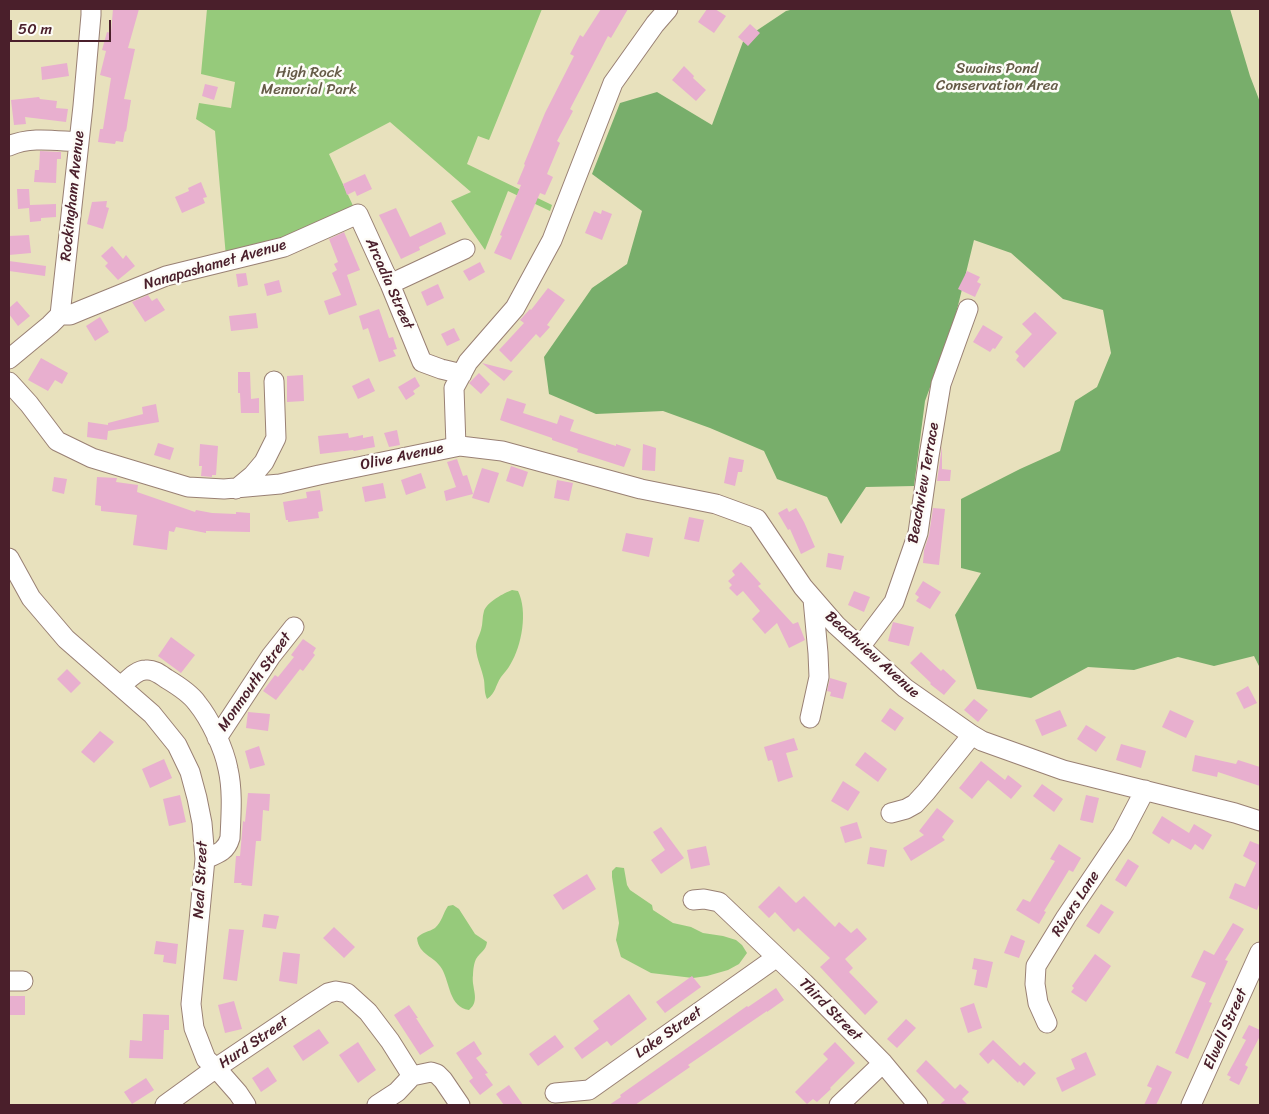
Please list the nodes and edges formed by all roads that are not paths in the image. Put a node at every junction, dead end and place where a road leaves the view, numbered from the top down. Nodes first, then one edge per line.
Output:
1 (91, 9) edge
2 (668, 9) edge
3 (79, 142) junction
4 (9, 146) edge
5 (314, 233) joint
6 (465, 249) dead end
7 (390, 284) junction
8 (968, 309) dead end
9 (60, 316) junction
10 (9, 359) edge
11 (462, 374) junction
12 (274, 381) dead end
13 (9, 382) edge
14 (456, 446) junction
15 (236, 489) junction
16 (9, 558) edge
17 (813, 599) junction
18 (294, 627) dead end
19 (860, 647) junction
20 (121, 686) junction
21 (810, 718) dead end
22 (972, 735) junction
23 (217, 738) junction
24 (1145, 790) junction
25 (891, 813) dead end
26 (1260, 821) edge
27 (205, 859) junction
28 (693, 900) dead end
29 (1260, 952) edge
30 (777, 957) junction
31 (1047, 1023) dead end
32 (883, 1063) junction
33 (216, 1068) junction
34 (412, 1076) junction
35 (555, 1093) dead end
36 (165, 1105) edge
37 (246, 1105) edge
38 (377, 1105) edge
39 (460, 1105) edge
40 (839, 1105) edge
41 (918, 1105) edge
42 (1191, 1105) edge

1 - 3 street, Rockingham Avenue
2 - 11 street, Olive Avenue
3 - 4 street
3 - 9 street, Rockingham Avenue
5 - 7 street, Arcadia Street
5 - 9 street, Nanapashamet Avenue
6 - 7 street
7 - 11 street, Arcadia Street
8 - 19 street, Beachview Terrace
9 - 10 street
11 - 14 street, Olive Avenue
12 - 15 street
13 - 15 street, Olive Avenue
14 - 15 street, Olive Avenue
14 - 17 street, Beachview Avenue
16 - 20 street, Neal Street
17 - 19 street, Beachview Avenue
17 - 21 street
18 - 23 street, Monmouth Street
19 - 22 street, Beachview Avenue
20 - 23 street
20 - 27 street, Neal Street
22 - 24 street, Beachview Avenue
22 - 25 street
23 - 27 street
24 - 26 street, Beachview Avenue
24 - 31 street, Rivers Lane
27 - 33 street, Neal Street
28 - 30 street, Third Street
29 - 42 street, Elwell Street
30 - 32 street, Third Street
30 - 35 street, Lake Street
32 - 40 street
32 - 41 street, Third Street
33 - 34 street, Hurd Street
33 - 36 street, Hurd Street
33 - 37 street, Neal Street
34 - 38 street
34 - 39 street

